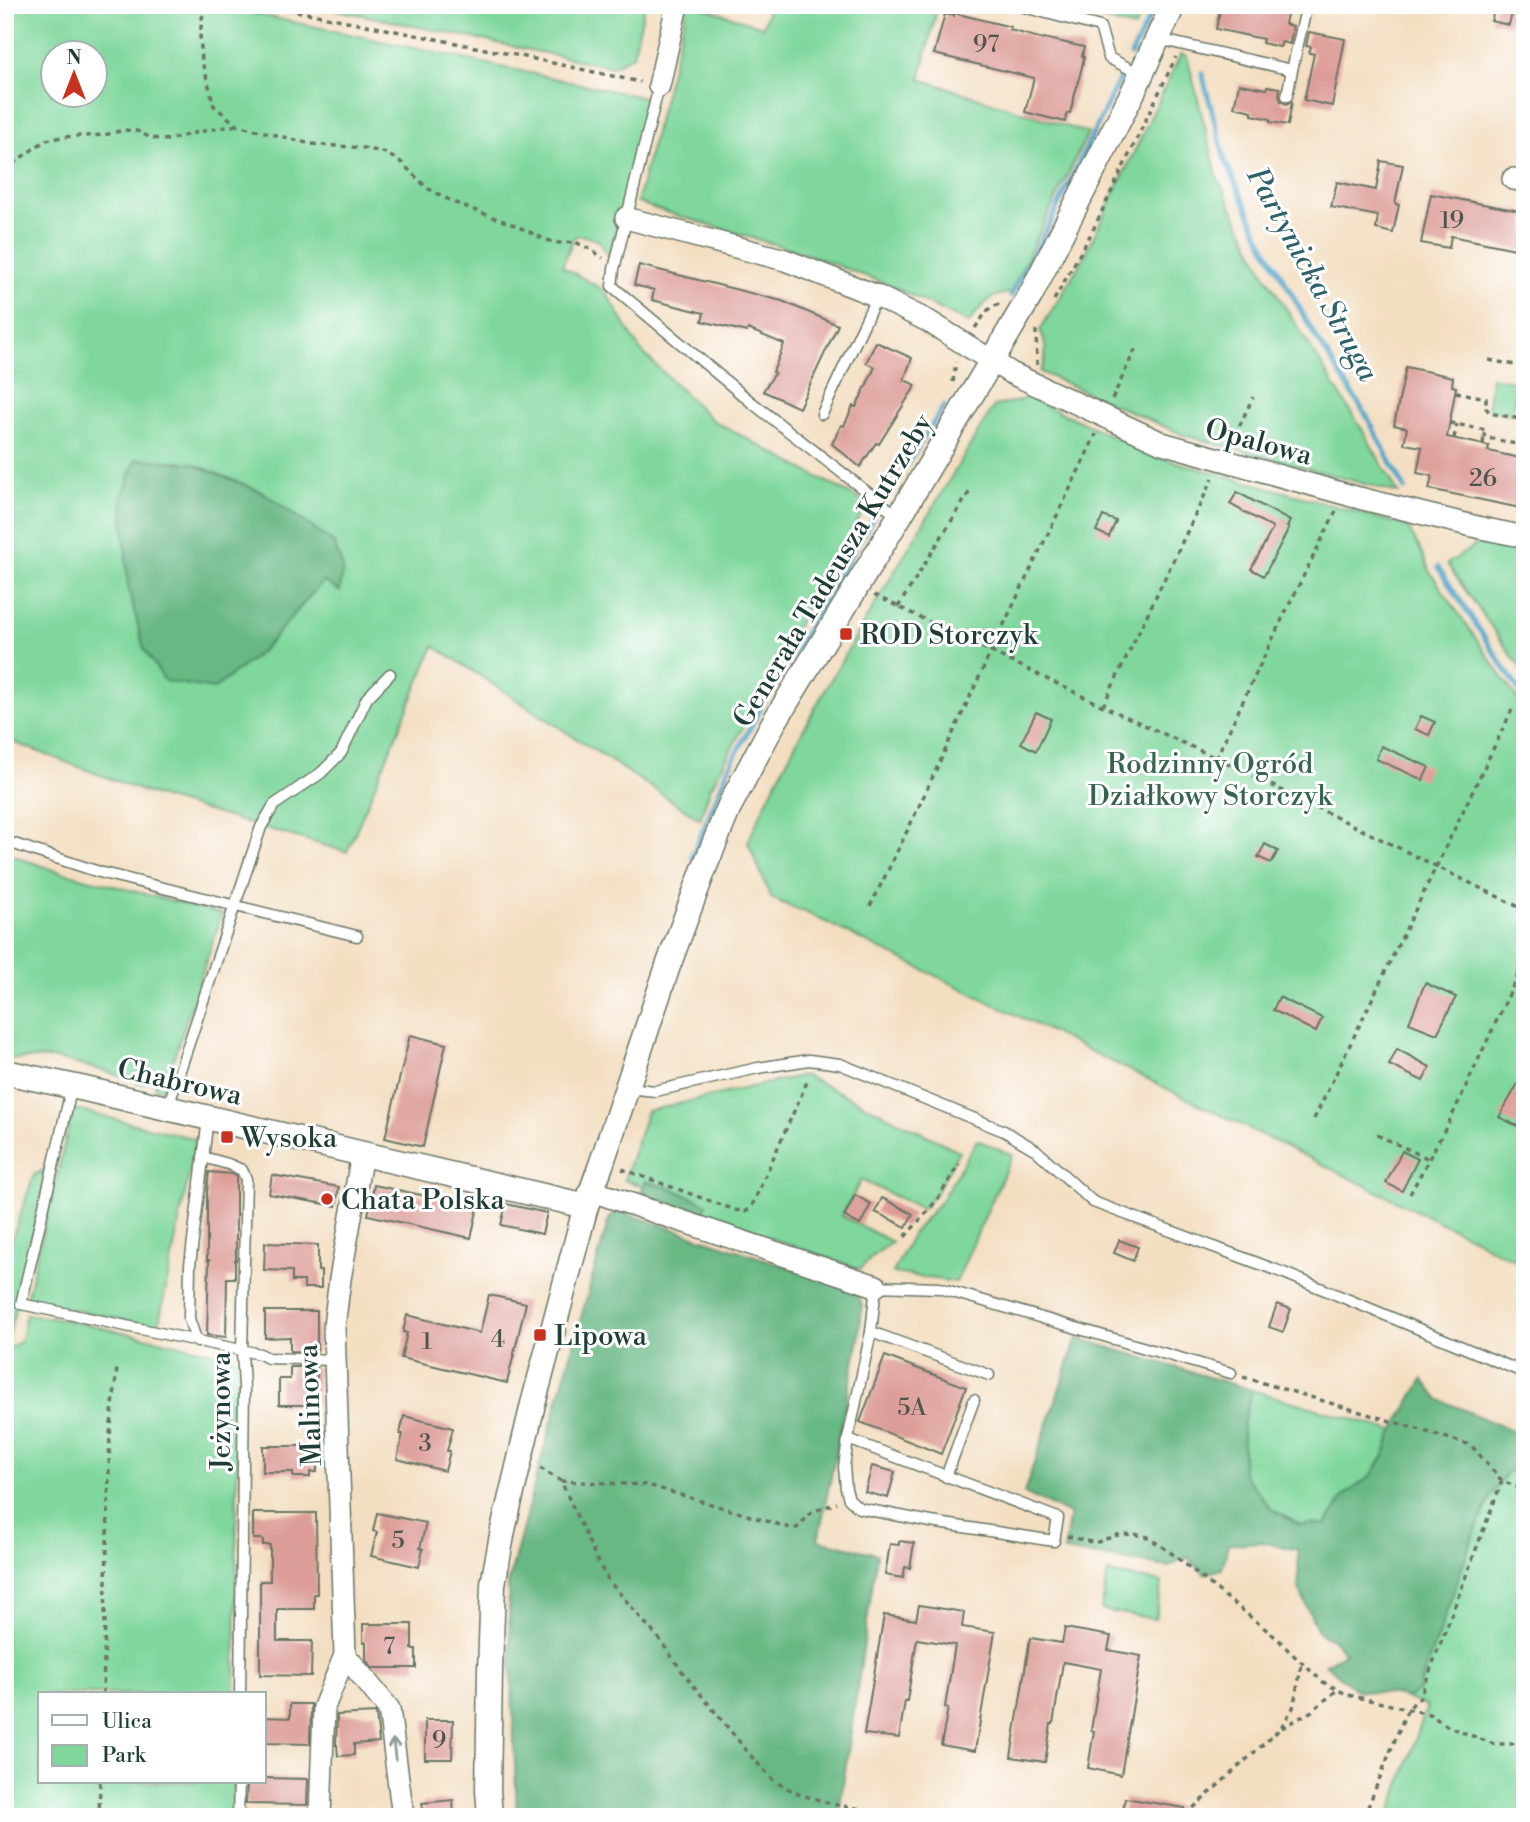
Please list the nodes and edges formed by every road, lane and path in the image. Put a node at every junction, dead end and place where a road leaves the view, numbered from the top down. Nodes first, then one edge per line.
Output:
1 (204, 5) edge
2 (246, 5) edge
3 (257, 5) edge
4 (267, 5) edge
5 (677, 5) edge
6 (1016, 5) edge
7 (1172, 5) edge
8 (1306, 9) dead end
9 (1168, 46) junction
10 (1292, 70) junction
11 (1142, 74) junction
12 (659, 86) junction
13 (1287, 96) dead end
14 (237, 125) junction
15 (5, 169) edge
16 (626, 219) junction
17 (614, 269) junction
18 (877, 296) junction
19 (1007, 300) dead end
20 (1049, 310) dead end
21 (1042, 320) dead end
22 (970, 337) dead end
23 (1136, 348) dead end
24 (960, 355) dead end
25 (1489, 360) dead end
26 (991, 361) junction
27 (1525, 367) edge
28 (1037, 375) dead end
29 (950, 388) dead end
30 (1457, 392) dead end
31 (1252, 397) dead end
32 (822, 414) dead end
33 (1525, 420) edge
34 (1101, 423) junction
35 (1450, 423) dead end
36 (1457, 424) junction
37 (1484, 437) junction
38 (1454, 438) dead end
39 (1483, 444) dead end
40 (1525, 446) edge
41 (1229, 448) dead end
42 (1214, 476) dead end
43 (970, 491) dead end
44 (1336, 511) dead end
45 (899, 517) junction
46 (1525, 537) edge
47 (878, 597) dead end
48 (898, 607) junction
49 (991, 652) junction
50 (390, 674) dead end
51 (1103, 706) junction
52 (1512, 710) dead end
53 (1216, 758) junction
54 (5, 841) edge
55 (1436, 866) junction
56 (235, 906) junction
57 (870, 906) dead end
58 (1525, 910) edge
59 (357, 936) dead end
60 (1525, 960) edge
61 (5, 1072) edge
62 (807, 1082) dead end
63 (72, 1086) junction
64 (628, 1088) junction
65 (167, 1109) junction
66 (208, 1118) junction
67 (1314, 1119) dead end
68 (1377, 1135) dead end
69 (362, 1154) junction
70 (203, 1157) junction
71 (1429, 1159) junction
72 (959, 1164) dead end
73 (627, 1171) dead end
74 (1410, 1194) dead end
75 (590, 1195) junction
76 (905, 1237) dead end
77 (876, 1286) junction
78 (871, 1332) junction
79 (197, 1342) junction
80 (242, 1351) junction
81 (335, 1360) junction
82 (117, 1368) dead end
83 (1231, 1373) joint
84 (1525, 1373) edge
85 (989, 1375) dead end
86 (974, 1400) dead end
87 (848, 1440) junction
88 (521, 1455) junction
89 (946, 1477) junction
90 (561, 1480) junction
91 (1502, 1481) junction
92 (1525, 1490) edge
93 (849, 1499) junction
94 (1055, 1533) junction
95 (345, 1655) junction
96 (1302, 1664) junction
97 (1337, 1690) junction
98 (103, 1692) edge
99 (240, 1692) edge
100 (1408, 1709) junction
101 (1280, 1729) junction
102 (1525, 1733) edge
103 (100, 1784) edge
104 (239, 1784) edge
105 (99, 1817) edge
106 (238, 1817) edge
107 (320, 1817) edge
108 (403, 1817) edge
109 (489, 1817) edge
110 (871, 1817) edge
111 (1191, 1817) edge
112 (1364, 1817) edge

1 - 14 path
2 - 3 path
4 - 12 path
5 - 12 street
6 - 11 lane
7 - 9 street, Generała Tadeusza Kutrzeby
8 - 10 lane
9 - 10 lane
9 - 11 street, Generała Tadeusza Kutrzeby
9 - 20 path
10 - 13 lane
11 - 26 street, Generała Tadeusza Kutrzeby
12 - 16 lane
14 - 15 path
14 - 17 path
16 - 17 lane
16 - 18 street, Opalowa
17 - 45 lane
18 - 26 street, Opalowa
18 - 32 lane
19 - 22 path
21 - 28 path
23 - 34 path
24 - 29 path
25 - 27 path
26 - 34 street, Opalowa
26 - 45 street, Generała Tadeusza Kutrzeby
30 - 33 path
31 - 41 path
34 - 46 street, Opalowa
34 - 49 path
35 - 36 path
36 - 37 path
36 - 38 path
37 - 39 path
37 - 40 path
42 - 51 path
43 - 48 path
44 - 53 path
45 - 64 street, Generała Tadeusza Kutrzeby
47 - 48 path
48 - 49 path
49 - 51 path
49 - 57 path
50 - 56 lane
51 - 53 path
52 - 55 path
53 - 55 path
54 - 56 lane
55 - 58 path
55 - 67 path
56 - 59 lane
56 - 65 lane
60 - 71 path
61 - 63 street, Chabrowa
62 - 73 path
63 - 65 street, Chabrowa
63 - 79 lane
64 - 75 street, Generała Tadeusza Kutrzeby
64 - 84 lane
65 - 66 street, Chabrowa
66 - 69 street, Chabrowa
66 - 70 lane
68 - 71 path
69 - 75 street, Chabrowa
69 - 81 street, Malinowa
70 - 79 lane
70 - 80 lane, Jeżynowa
71 - 74 path
72 - 76 path
75 - 77 street
75 - 88 street
77 - 78 lane
77 - 83 lane
78 - 85 lane
78 - 87 lane
79 - 80 lane
80 - 81 lane
80 - 99 lane, Jeżynowa
81 - 95 street, Malinowa
82 - 98 path
83 - 91 path
86 - 89 lane
87 - 89 lane
87 - 93 lane
88 - 90 path
88 - 109 street
89 - 94 lane
90 - 93 path
90 - 110 path
91 - 92 path
91 - 100 path
93 - 94 lane
94 - 96 path
95 - 107 street, Malinowa
108 -> 95 street
96 - 97 path
96 - 101 path
97 - 100 path
97 - 101 path
100 - 102 path
100 - 112 path
101 - 111 path
103 - 105 path
104 - 106 lane

